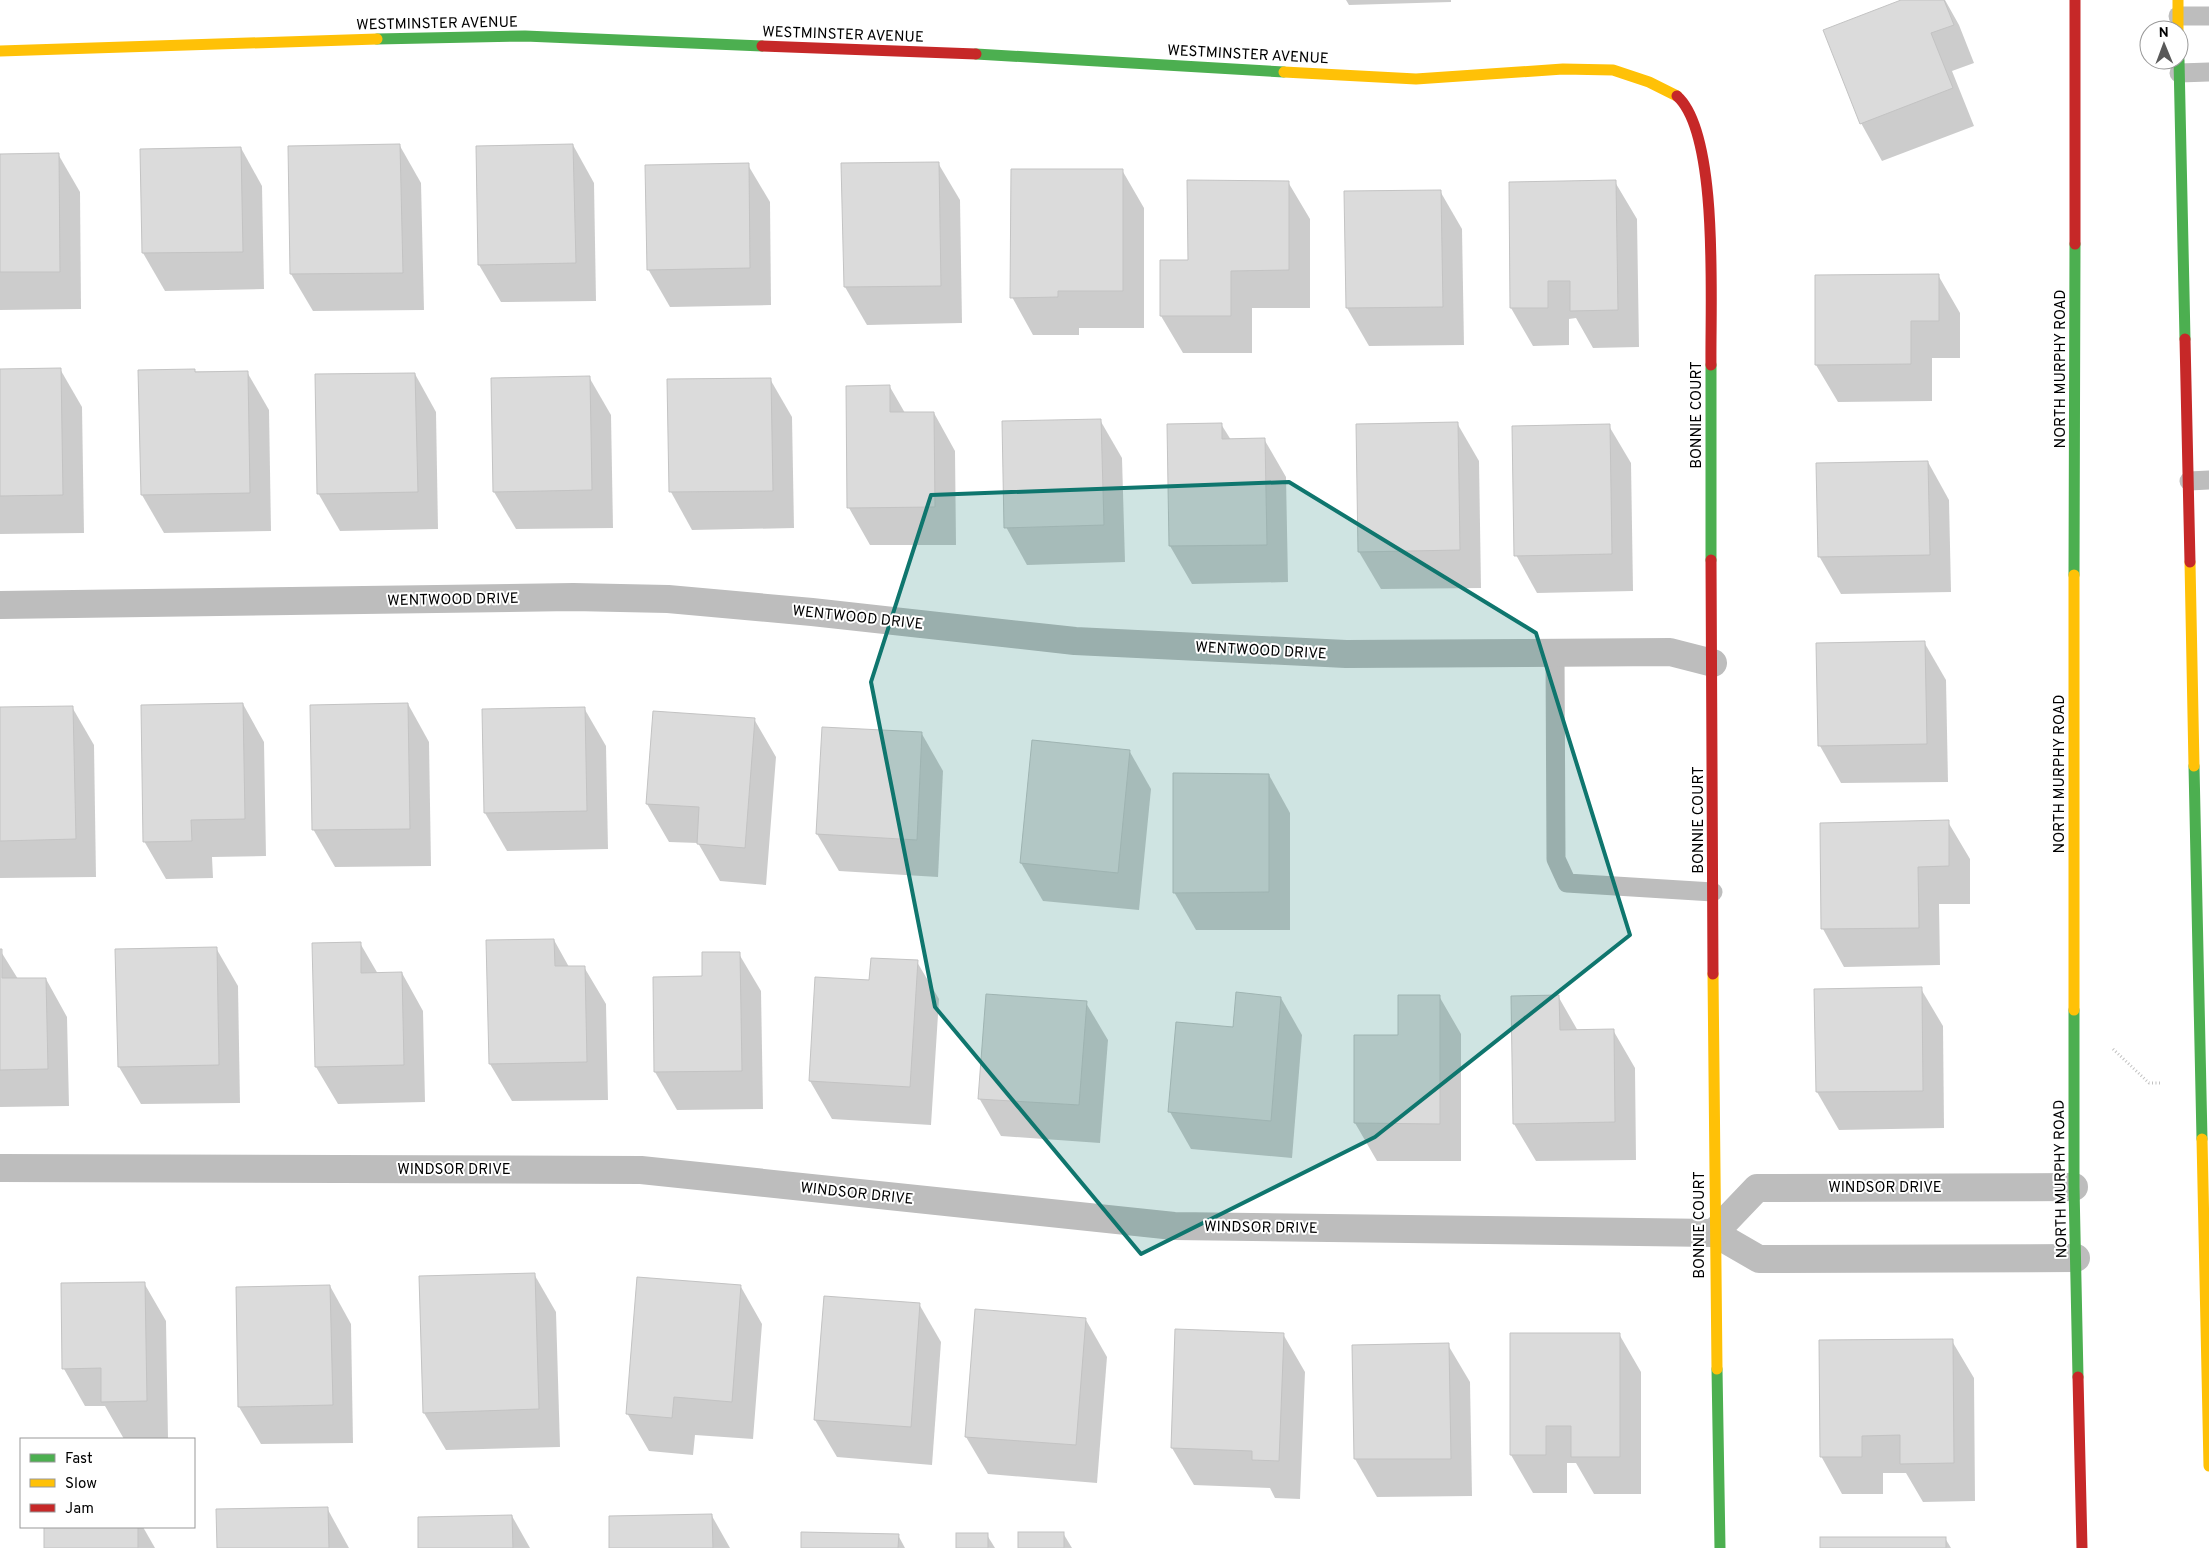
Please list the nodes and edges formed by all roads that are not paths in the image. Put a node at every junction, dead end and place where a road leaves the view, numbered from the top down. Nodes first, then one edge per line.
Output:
1 (2075, 0) edge
2 (2178, 15) edge
3 (2209, 16) edge
4 (0, 51) edge
5 (2189, 68) edge
6 (2179, 70) edge
7 (2209, 72) edge
8 (1679, 97) joint
9 (2209, 480) edge
10 (2189, 481) junction
11 (0, 606) edge
12 (1555, 652) junction
13 (1713, 663) junction
14 (1713, 892) junction
15 (0, 1168) edge
16 (2074, 1187) junction
17 (1714, 1233) junction
18 (2076, 1258) junction
19 (2209, 1466) edge
20 (1720, 1548) edge
21 (2082, 1548) edge

1 - 16 street, NORTH MURPHY ROAD
2 - 3 lane
4 - 8 street, WESTMINSTER AVENUE
5 - 7 lane
6 - 10 street
8 - 13 street, BONNIE COURT
9 - 10 lane
10 - 19 street
11 - 12 street, WENTWOOD DRIVE
12 - 13 street, WENTWOOD DRIVE
12 - 14 lane
13 - 14 street, BONNIE COURT
14 - 17 street, BONNIE COURT
15 - 17 street, WINDSOR DRIVE
16 - 17 street, WINDSOR DRIVE
16 - 18 street, NORTH MURPHY ROAD
17 - 18 street, WINDSOR DRIVE
17 - 20 street, BONNIE COURT
18 - 21 street, NORTH MURPHY ROAD

